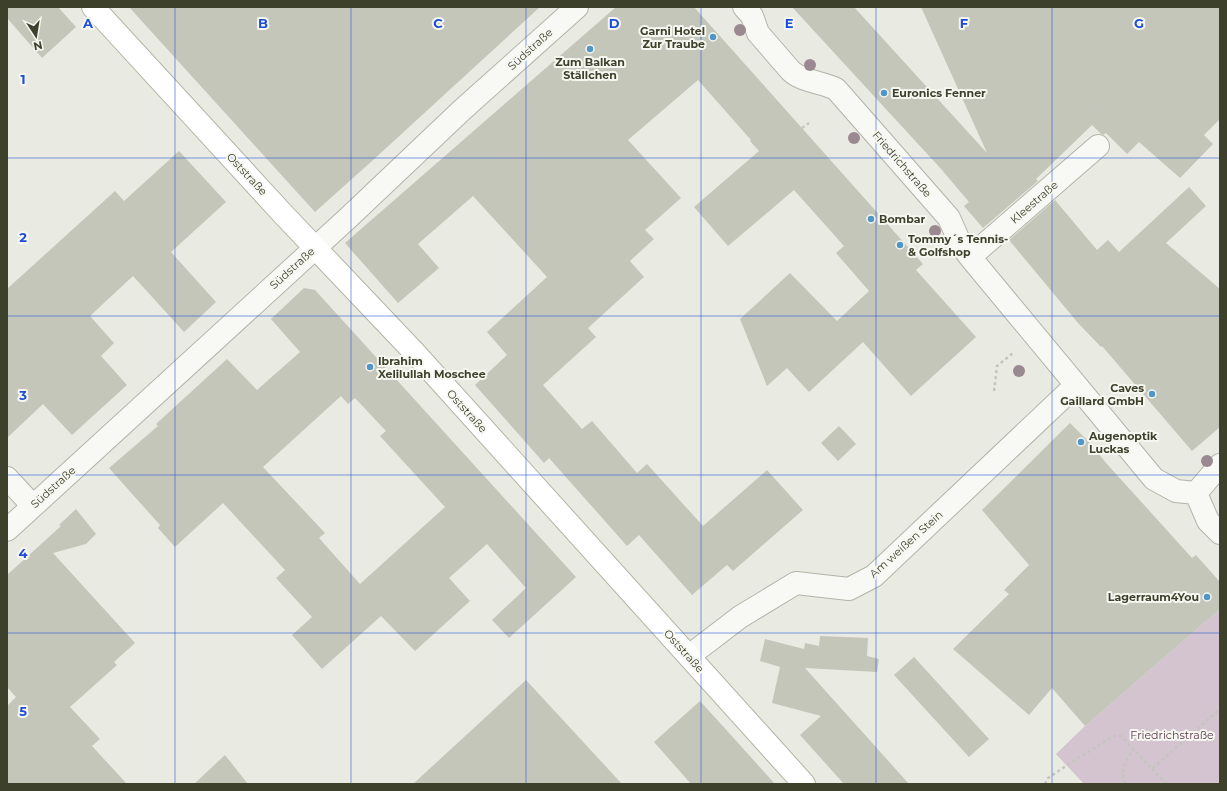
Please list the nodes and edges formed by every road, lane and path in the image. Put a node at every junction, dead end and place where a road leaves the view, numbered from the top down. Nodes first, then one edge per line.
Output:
1 (93, 7) edge
2 (577, 7) edge
3 (744, 7) edge
4 (991, 7) edge
5 (1000, 7) edge
6 (1058, 7) edge
7 (1094, 105) junction
8 (1108, 119) dead end
9 (809, 123) dead end
10 (802, 128) dead end
11 (1098, 146) dead end
12 (1047, 149) junction
13 (997, 196) dead end
14 (315, 247) junction
15 (970, 257) junction
16 (1047, 350) junction
17 (1013, 353) dead end
18 (1076, 385) junction
19 (994, 391) dead end
20 (1090, 402) junction
21 (1220, 465) edge
22 (7, 478) edge
23 (1196, 493) junction
24 (33, 506) junction
25 (7, 530) edge
26 (1220, 533) edge
27 (689, 656) junction
28 (1220, 710) edge
29 (1134, 749) junction
30 (1152, 769) junction
31 (804, 784) edge
32 (1045, 784) edge
33 (1126, 784) edge
34 (1166, 784) edge

1 - 14 main road, Oststraße
2 - 14 street, Südstraße
3 - 15 street, Friedrichstraße
4 - 12 path
5 - 12 path
6 - 7 path
7 - 8 path
7 - 12 path
9 - 10 path
11 - 15 street, Kleestraße
12 - 13 path
14 - 24 street, Südstraße
14 - 27 main road, Oststraße
15 - 16 street, Friedrichstraße
16 - 18 street, Friedrichstraße
16 - 20 street, Friedrichstraße
17 - 19 path
18 - 20 street, Friedrichstraße
18 - 27 street, Am weißen Stein
20 - 23 street, Friedrichstraße
21 - 23 street
22 - 24 street
23 - 26 street
24 - 25 street, Südstraße
27 - 31 main road, Oststraße
28 - 30 path
29 - 30 path
29 - 32 path
29 - 33 path
30 - 34 path

